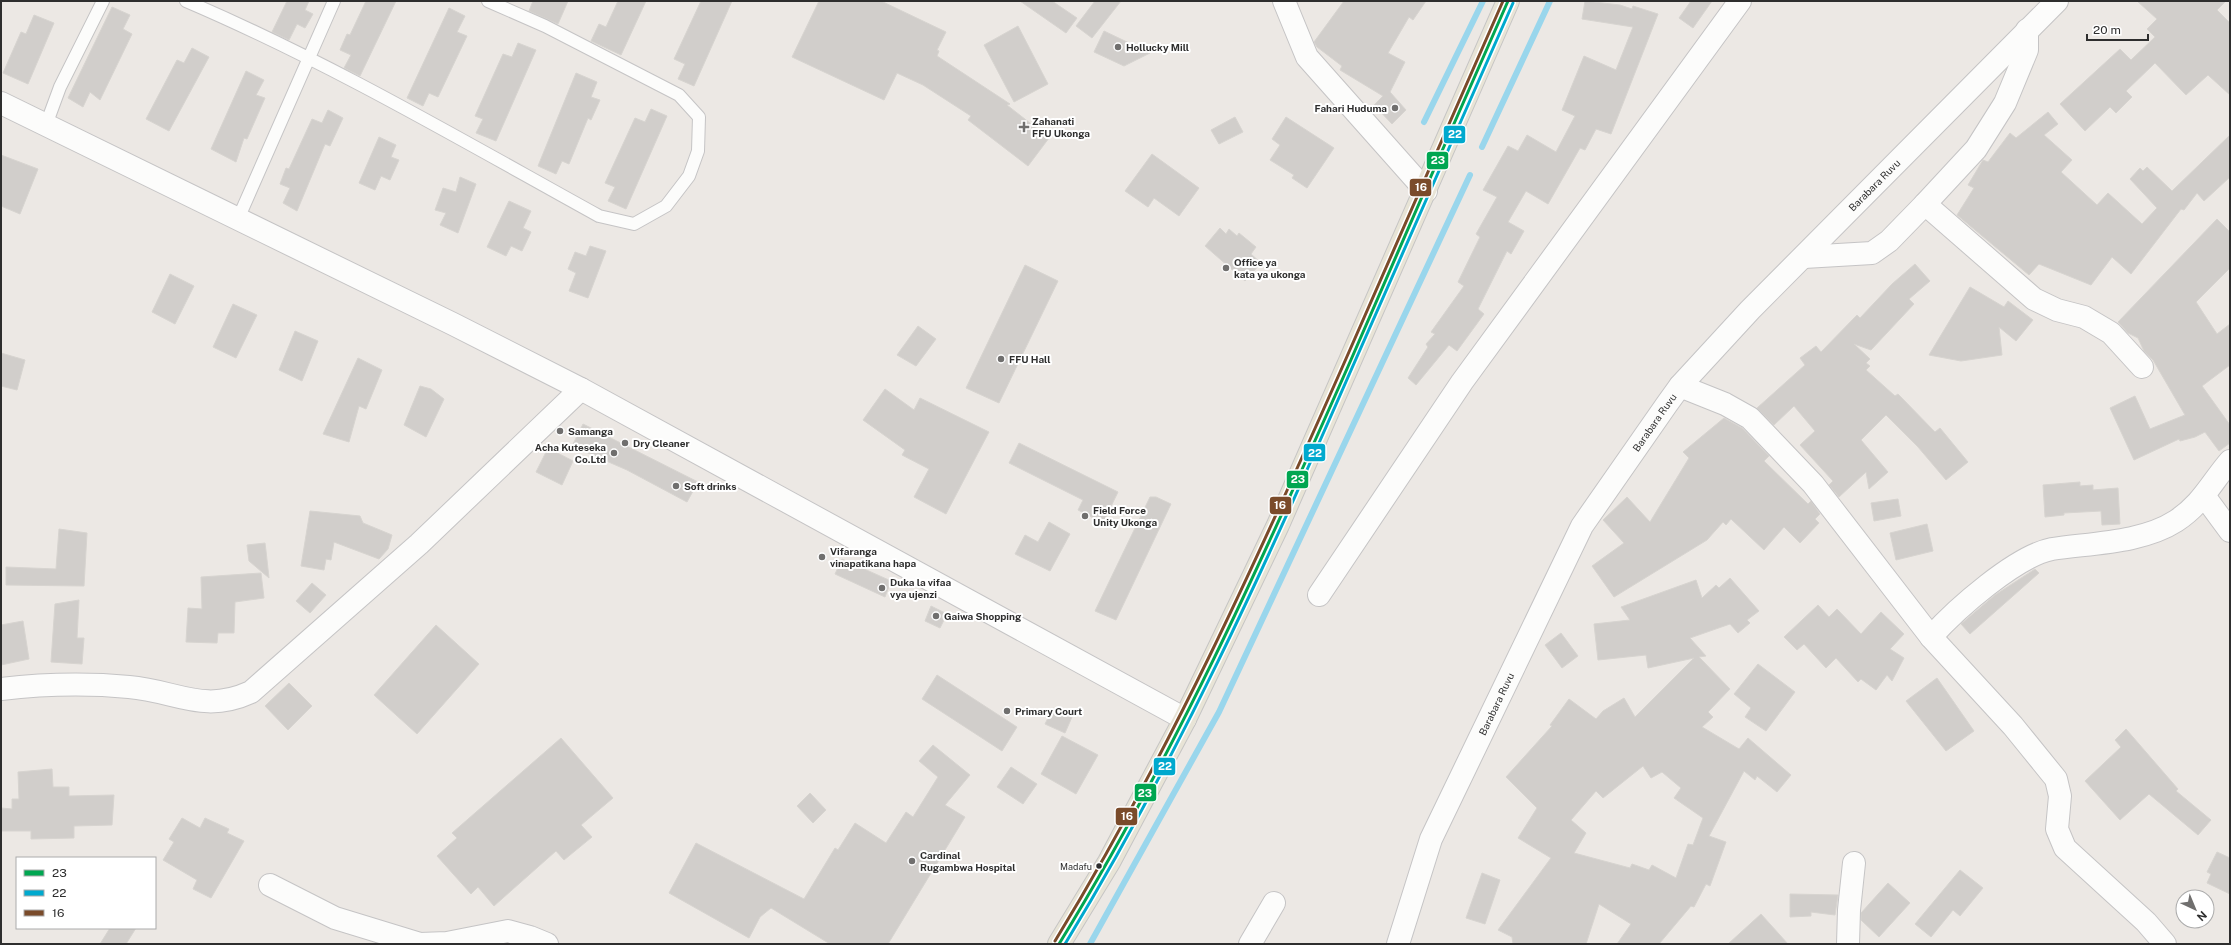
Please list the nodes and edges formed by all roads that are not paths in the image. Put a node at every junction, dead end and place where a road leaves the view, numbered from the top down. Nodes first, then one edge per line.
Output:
1 (103, 1) edge
2 (186, 1) edge
3 (334, 1) edge
4 (488, 1) edge
5 (1284, 1) edge
6 (1508, 1) edge
7 (1740, 1) edge
8 (2057, 1) edge
9 (2028, 30) junction
10 (308, 58) junction
11 (1, 103) edge
12 (46, 125) junction
13 (1426, 191) junction
14 (1925, 204) junction
15 (238, 219) junction
16 (1804, 257) junction
17 (2142, 367) dead end
18 (1680, 386) junction
19 (581, 389) junction
20 (2230, 461) edge
21 (2205, 497) junction
22 (2230, 532) edge
23 (1319, 595) dead end
24 (1931, 637) junction
25 (1, 689) edge
26 (1185, 719) junction
27 (1854, 863) dead end
28 (270, 885) dead end
29 (1274, 903) dead end
30 (547, 944) edge
31 (1059, 944) edge
32 (1250, 944) edge
33 (1398, 944) edge
34 (1848, 944) edge
35 (2165, 944) edge

1 - 12 lane
2 - 10 lane
3 - 10 lane
4 - 10 lane
5 - 13 street
6 - 13 main road
7 - 23 street
8 - 9 street, Barabara Ruvu
9 - 14 street
9 - 16 street, Barabara Ruvu
10 - 15 lane
11 - 12 street
12 - 15 street
13 - 26 main road
14 - 16 street
14 - 17 street
15 - 19 street
16 - 18 street, Barabara Ruvu
18 - 24 street
18 - 33 street, Barabara Ruvu
19 - 25 street
19 - 26 street
20 - 21 street
21 - 22 street
21 - 24 street
24 - 35 street
26 - 31 main road
27 - 34 street
28 - 30 street
29 - 32 street

